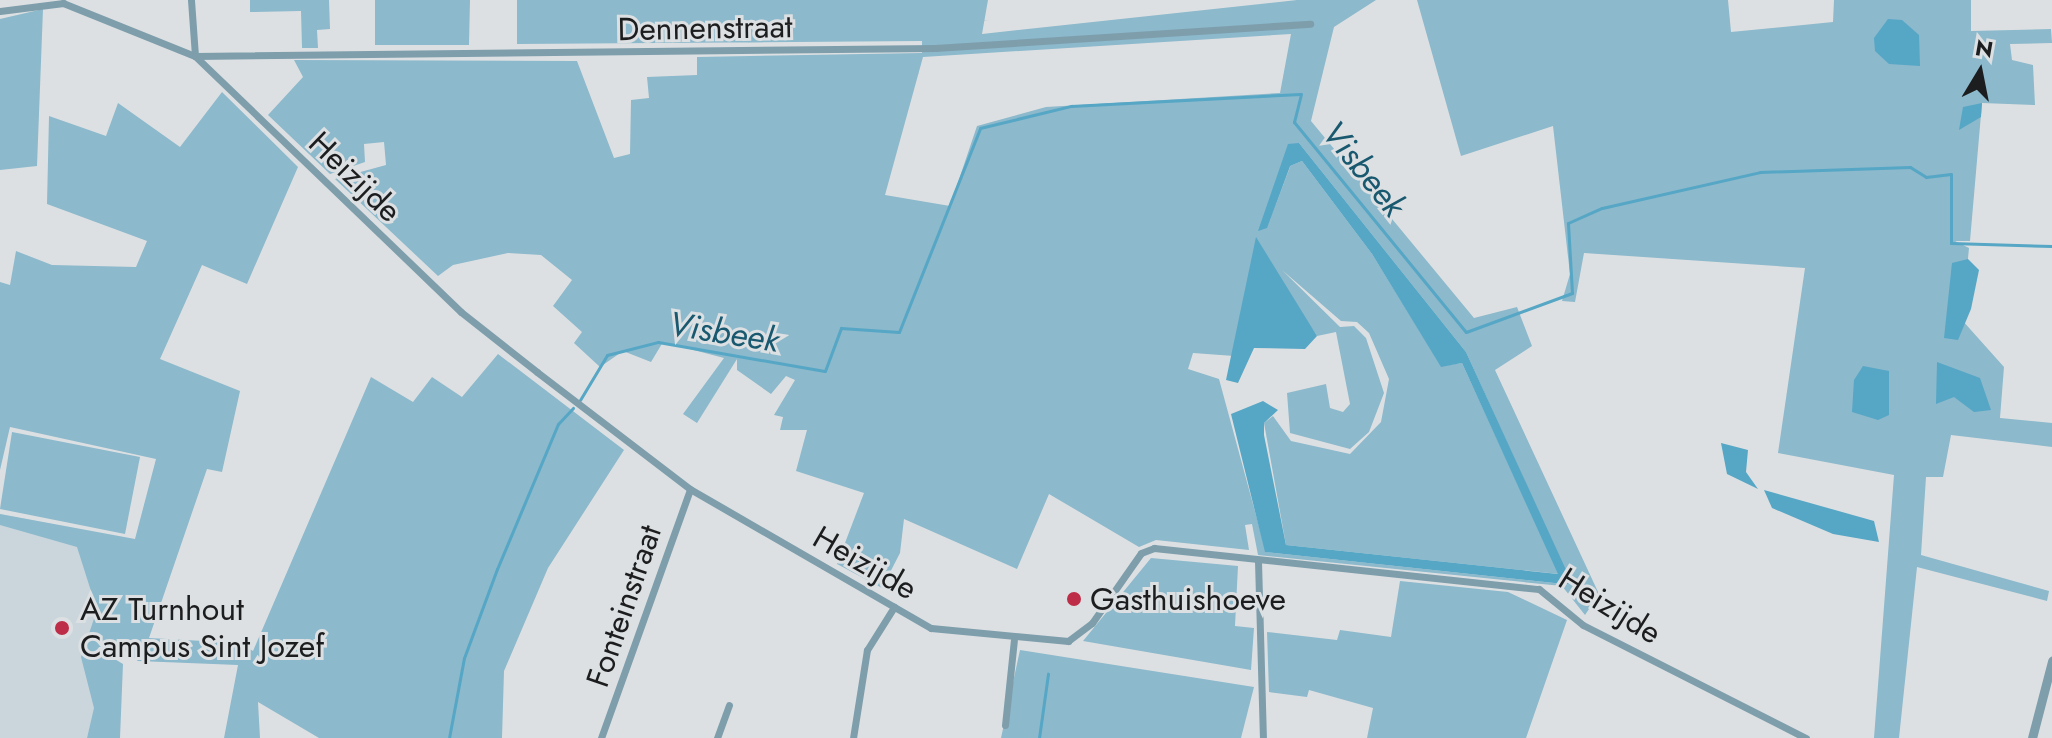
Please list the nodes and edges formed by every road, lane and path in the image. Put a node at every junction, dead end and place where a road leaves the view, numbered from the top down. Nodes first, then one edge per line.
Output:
1 (191, 0) edge
2 (0, 11) edge
3 (1310, 24) dead end
4 (195, 56) junction
5 (690, 489) junction
6 (1258, 561) junction
7 (894, 607) junction
8 (1014, 640) junction
9 (2052, 661) edge
10 (729, 705) dead end
11 (1005, 725) dead end
12 (601, 738) edge
13 (717, 738) edge
14 (853, 738) edge
15 (1263, 738) edge
16 (1806, 738) edge
17 (2032, 738) edge

1 - 4 street
2 - 4 street, Heizijde
3 - 4 street, Dennenstraat
4 - 5 street, Heizijde
5 - 7 street, Heizijde
5 - 12 street, Fonteinstraat
6 - 8 street, Heizijde
6 - 15 street
6 - 16 street, Heizijde
7 - 8 street, Heizijde
7 - 14 street
8 - 11 street
9 - 17 street
10 - 13 street

